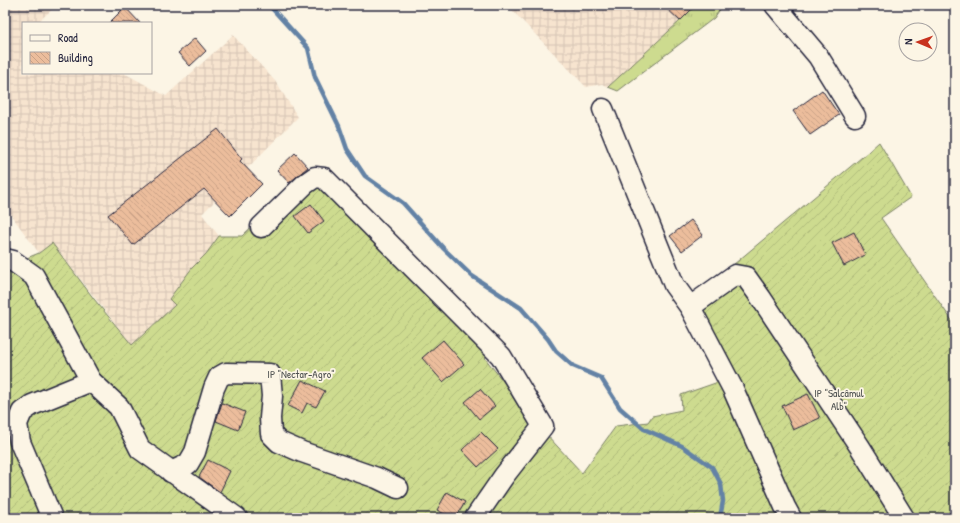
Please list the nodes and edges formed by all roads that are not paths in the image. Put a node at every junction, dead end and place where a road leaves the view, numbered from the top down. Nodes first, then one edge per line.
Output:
1 (775, 5) edge
2 (603, 109) dead end
3 (855, 116) dead end
4 (261, 227) dead end
5 (5, 259) edge
6 (690, 307) junction
7 (91, 381) junction
8 (172, 472) junction
9 (398, 488) dead end
10 (52, 518) edge
11 (237, 518) edge
12 (476, 518) edge
13 (791, 518) edge
14 (904, 518) edge

1 - 3 street
2 - 6 street
4 - 12 street
5 - 7 street
6 - 13 street
6 - 14 street
7 - 8 street
7 - 10 street
8 - 9 street
8 - 11 street

